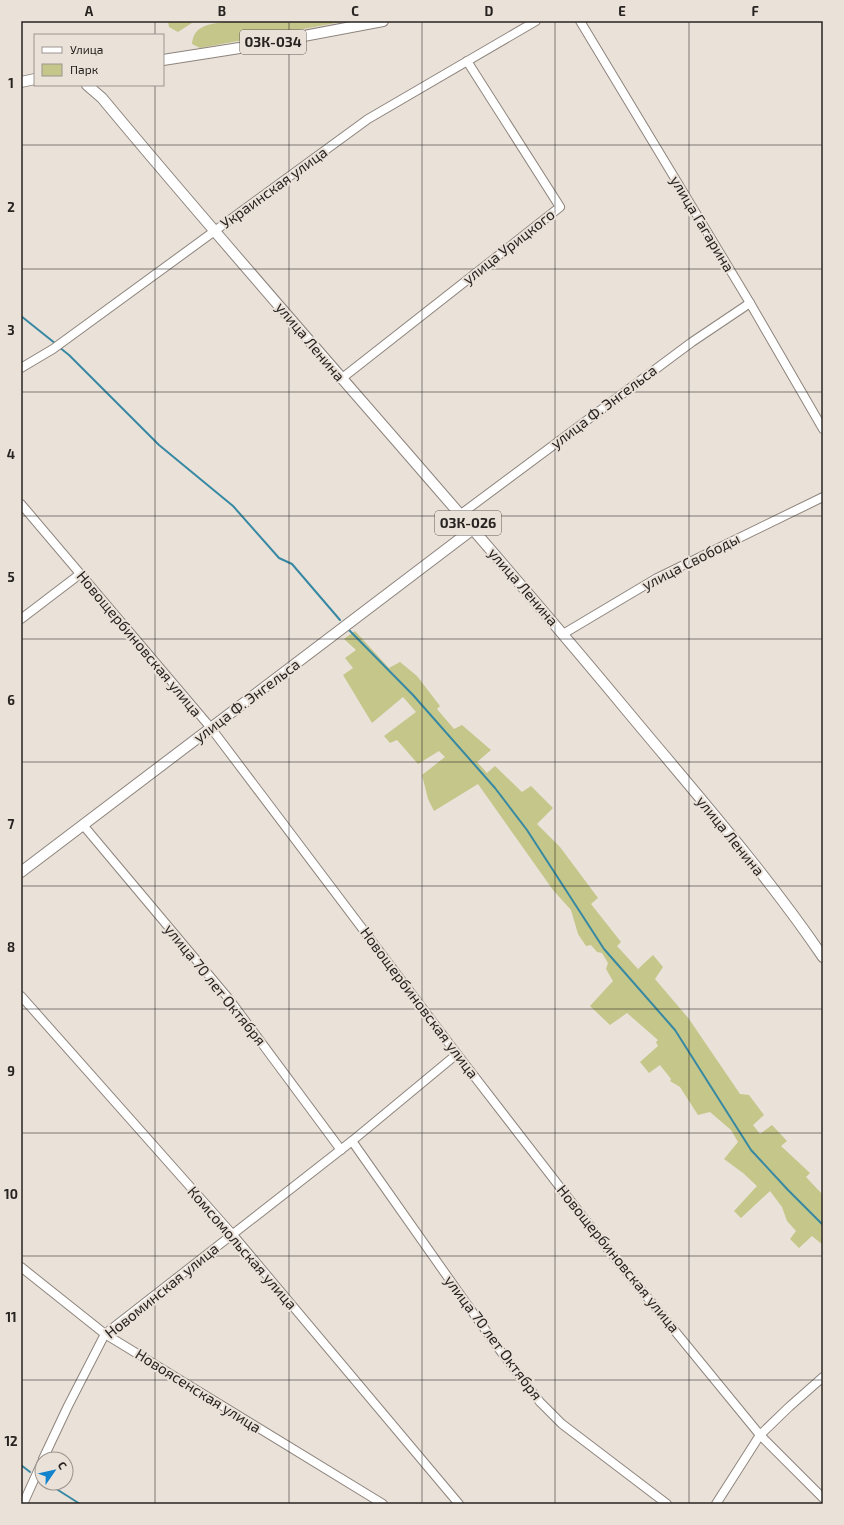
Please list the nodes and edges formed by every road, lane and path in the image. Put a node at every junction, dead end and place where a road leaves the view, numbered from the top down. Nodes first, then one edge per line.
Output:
1 (383, 21) edge
2 (536, 21) edge
3 (580, 21) edge
4 (164, 60) edge
5 (467, 61) junction
6 (34, 79) edge
7 (21, 82) edge
8 (88, 86) edge
9 (96, 86) edge
10 (102, 86) edge
11 (102, 98) junction
12 (216, 232) junction
13 (750, 303) junction
14 (21, 368) edge
15 (341, 379) junction
16 (823, 429) edge
17 (823, 497) edge
18 (21, 504) edge
19 (460, 514) junction
20 (473, 529) junction
21 (80, 574) junction
22 (21, 619) edge
23 (563, 634) junction
24 (211, 728) junction
25 (83, 825) junction
26 (21, 872) edge
27 (823, 957) edge
28 (21, 996) edge
29 (457, 1054) junction
30 (352, 1141) junction
31 (340, 1150) junction
32 (233, 1235) junction
33 (21, 1267) edge
34 (105, 1334) junction
35 (823, 1377) edge
36 (760, 1436) junction
37 (47, 1451) edge
38 (34, 1480) edge
39 (823, 1498) edge
40 (23, 1504) edge
41 (383, 1504) edge
42 (459, 1504) edge
43 (667, 1504) edge
44 (716, 1504) edge

1 - 4 main road, 03К-034
2 - 5 street, Украинская улица
3 - 13 street, улица Гагарина
5 - 12 street, Украинская улица
5 - 15 street, улица Урицкого
6 - 7 main road
8 - 11 main road
9 - 11 main road, 03К-026
10 - 11 main road
11 - 12 main road, улица Ленина / 03К-026
12 - 14 street, Украинская улица
12 - 15 main road, улица Ленина / 03К-026
13 - 16 street, улица Гагарина
13 - 19 street, улица Ф. Энгельса
15 - 19 main road, улица Ленина / 03К-026
17 - 23 street, улица Свободы
18 - 21 street, Новощербиновская улица
19 - 20 main road, улица Ленина / 03К-026
20 - 23 main road, улица Ленина / 03К-026
20 - 24 main road, улица Ф. Энгельса
21 - 22 street
21 - 24 street, Новощербиновская улица
23 - 27 main road, улица Ленина / 03К-026
24 - 25 main road, улица Ф. Энгельса
24 - 29 street, Новощербиновская улица
25 - 26 main road, улица Ф. Энгельса
25 - 31 street, улица 70 лет Октября
28 - 32 street, Комсомольская улица
29 - 30 street, Новоминская улица
29 - 36 street, Новощербиновская улица
30 - 31 street, Новоминская улица
30 - 43 street, улица 70 лет Октября
31 - 32 street, Новоминская улица
32 - 34 street, Новоминская улица
32 - 42 street, Комсомольская улица
33 - 34 street, Новоясенская улица
34 - 37 street, Новоминская улица
34 - 41 street, Новоясенская улица
35 - 36 street
36 - 39 street, Новощербиновская улица
36 - 44 street
38 - 40 street

